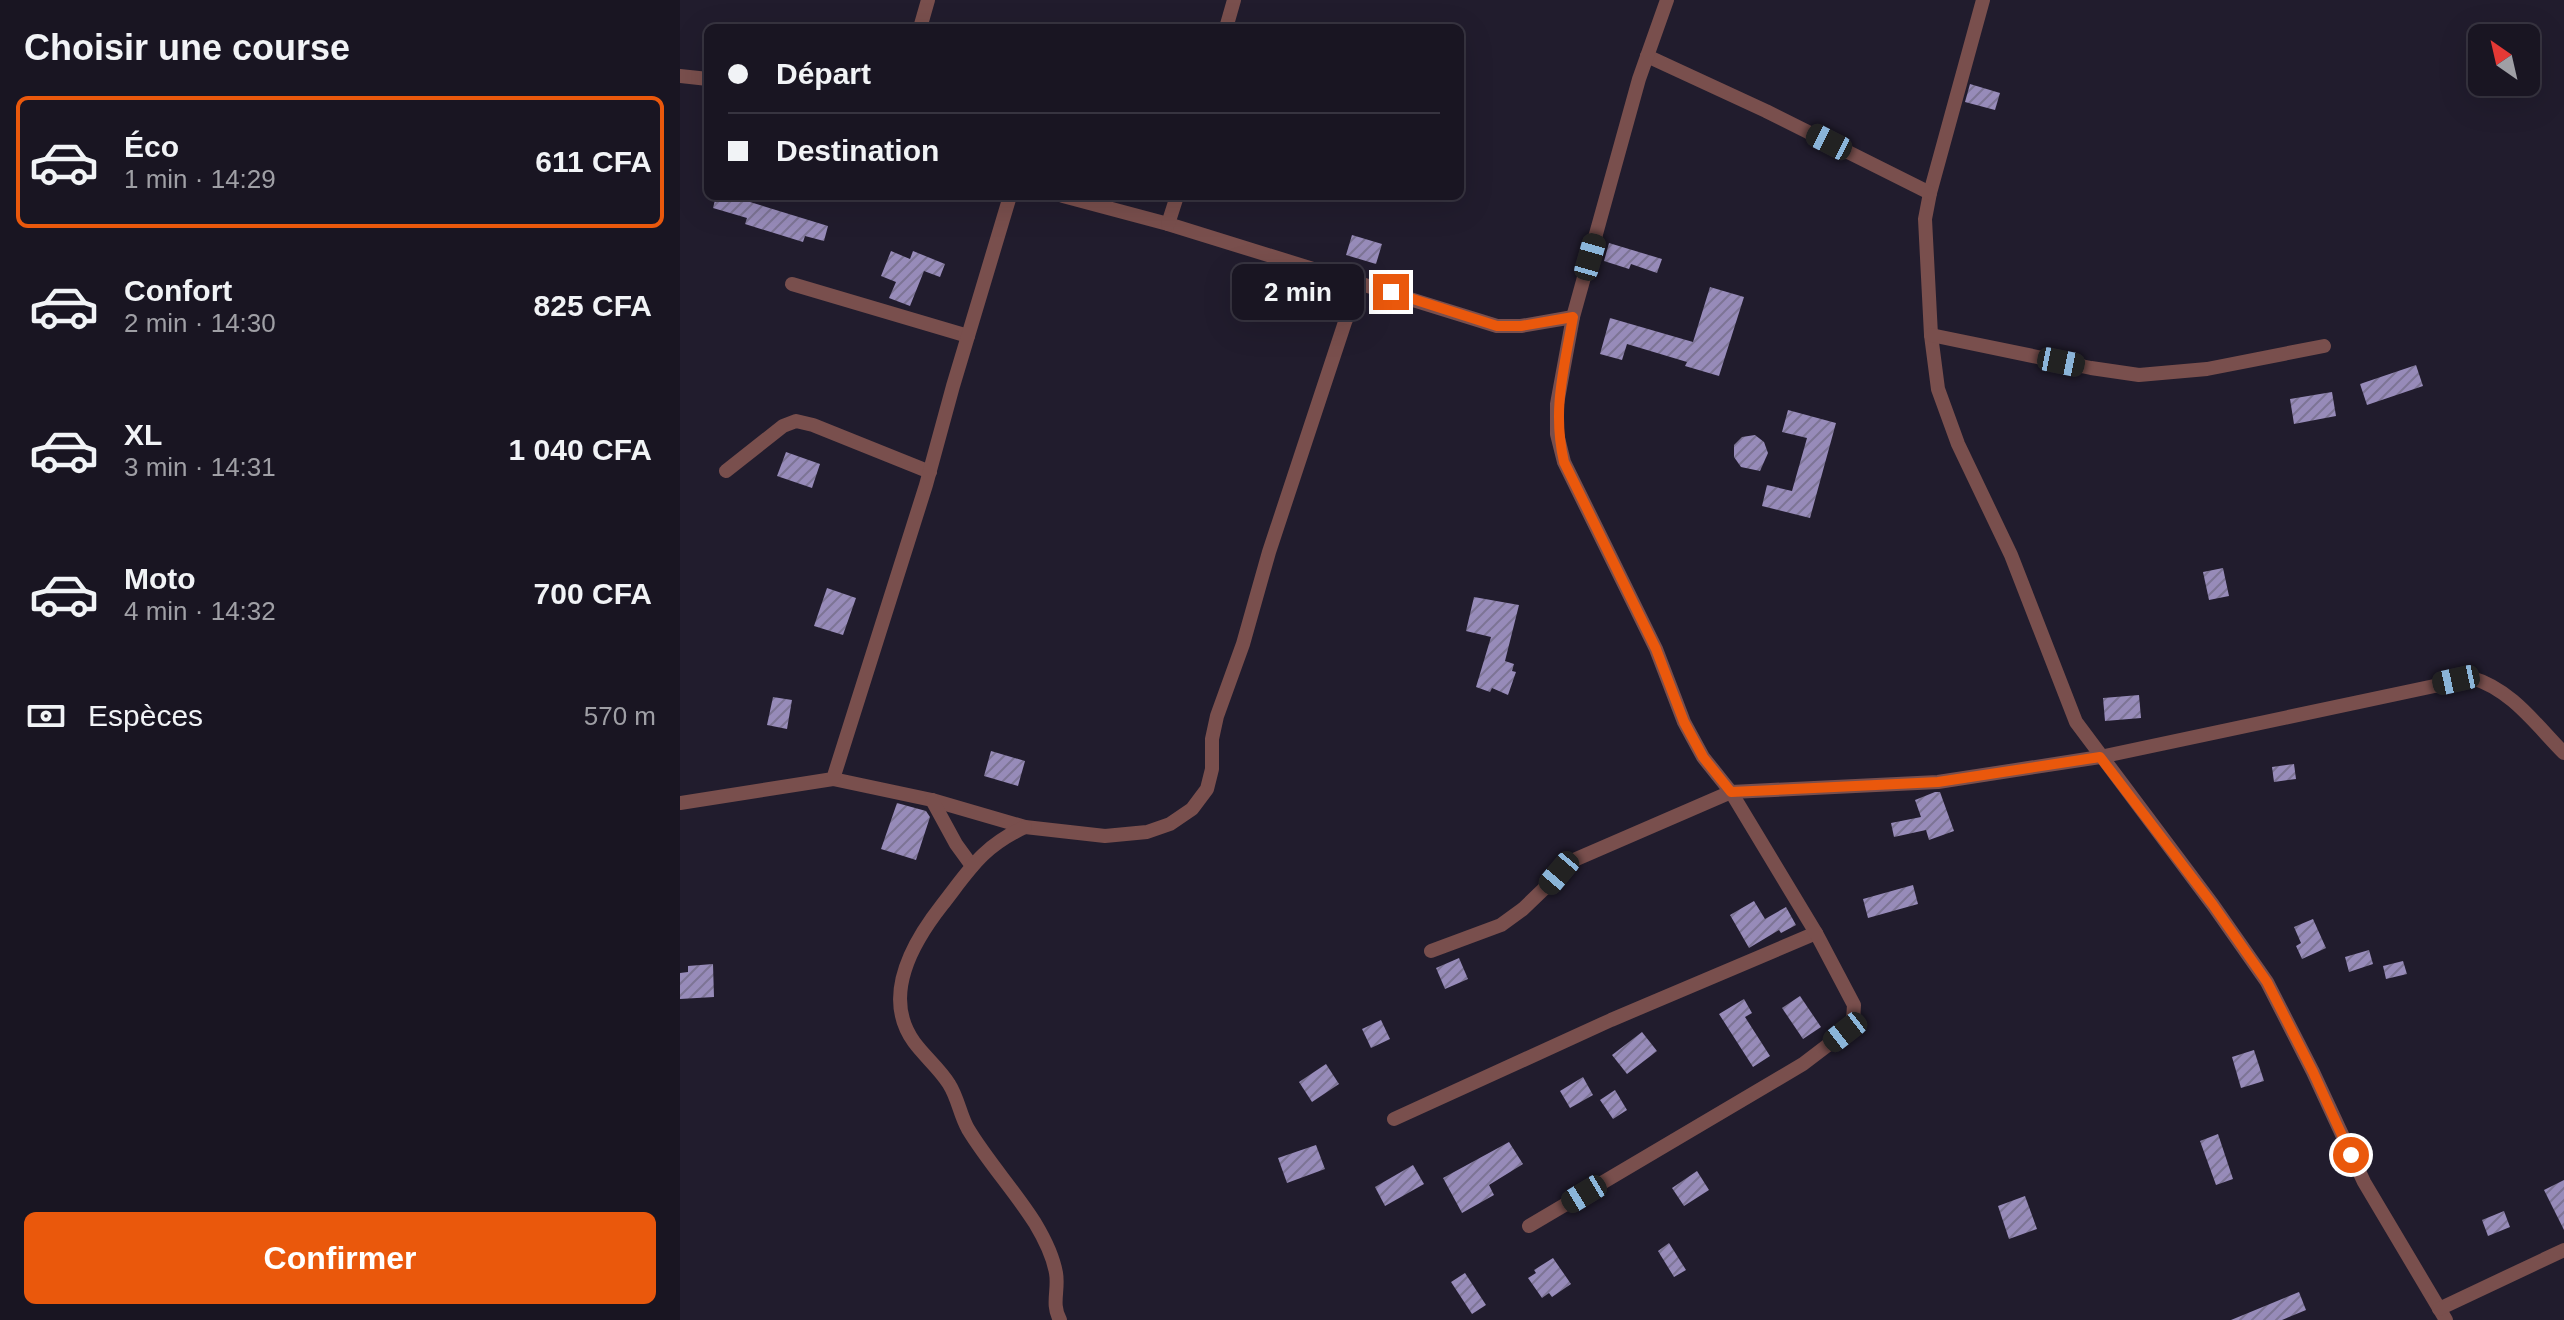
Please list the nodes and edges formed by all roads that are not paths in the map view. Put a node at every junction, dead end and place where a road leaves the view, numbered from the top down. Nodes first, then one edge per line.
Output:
1 (928, 0) edge
2 (1234, 0) edge
3 (1667, 0) edge
4 (1983, 0) edge
5 (921, 24) edge
6 (1227, 24) edge
7 (1647, 56) junction
8 (680, 76) edge
9 (704, 79) edge
10 (1930, 193) junction
11 (1009, 200) edge
12 (1078, 200) edge
13 (1176, 200) edge
14 (1168, 224) junction
15 (1361, 283) junction
16 (792, 284) dead end
17 (1573, 317) junction
18 (1931, 335) junction
19 (968, 336) junction
20 (2324, 346) dead end
21 (726, 471) dead end
22 (930, 472) junction
23 (2564, 753) edge
24 (2100, 757) junction
25 (833, 779) junction
26 (1731, 792) junction
27 (932, 800) junction
28 (680, 803) edge
29 (1025, 827) junction
30 (972, 866) junction
31 (1816, 933) junction
32 (1431, 951) dead end
33 (1394, 1119) dead end
34 (1529, 1226) dead end
35 (2564, 1250) edge
36 (2443, 1315) edge
37 (1060, 1320) edge

1 - 5 street
2 - 6 street
3 - 7 street
4 - 10 street
7 - 10 street
7 - 17 street
8 - 9 street
10 - 18 street
11 - 19 street
12 - 14 street
13 - 14 street
14 - 15 street
15 - 17 street
15 - 29 street
16 - 19 street
17 - 26 street
18 - 20 street
18 - 24 street
19 - 22 street
21 - 22 street
22 - 25 street
23 - 24 street
24 - 26 street
24 - 36 street
25 - 27 street
25 - 28 street
26 - 31 street
26 - 32 street
27 - 29 street
27 - 30 street
29 - 30 street
30 - 37 street
31 - 33 street
31 - 34 street
35 - 36 street

